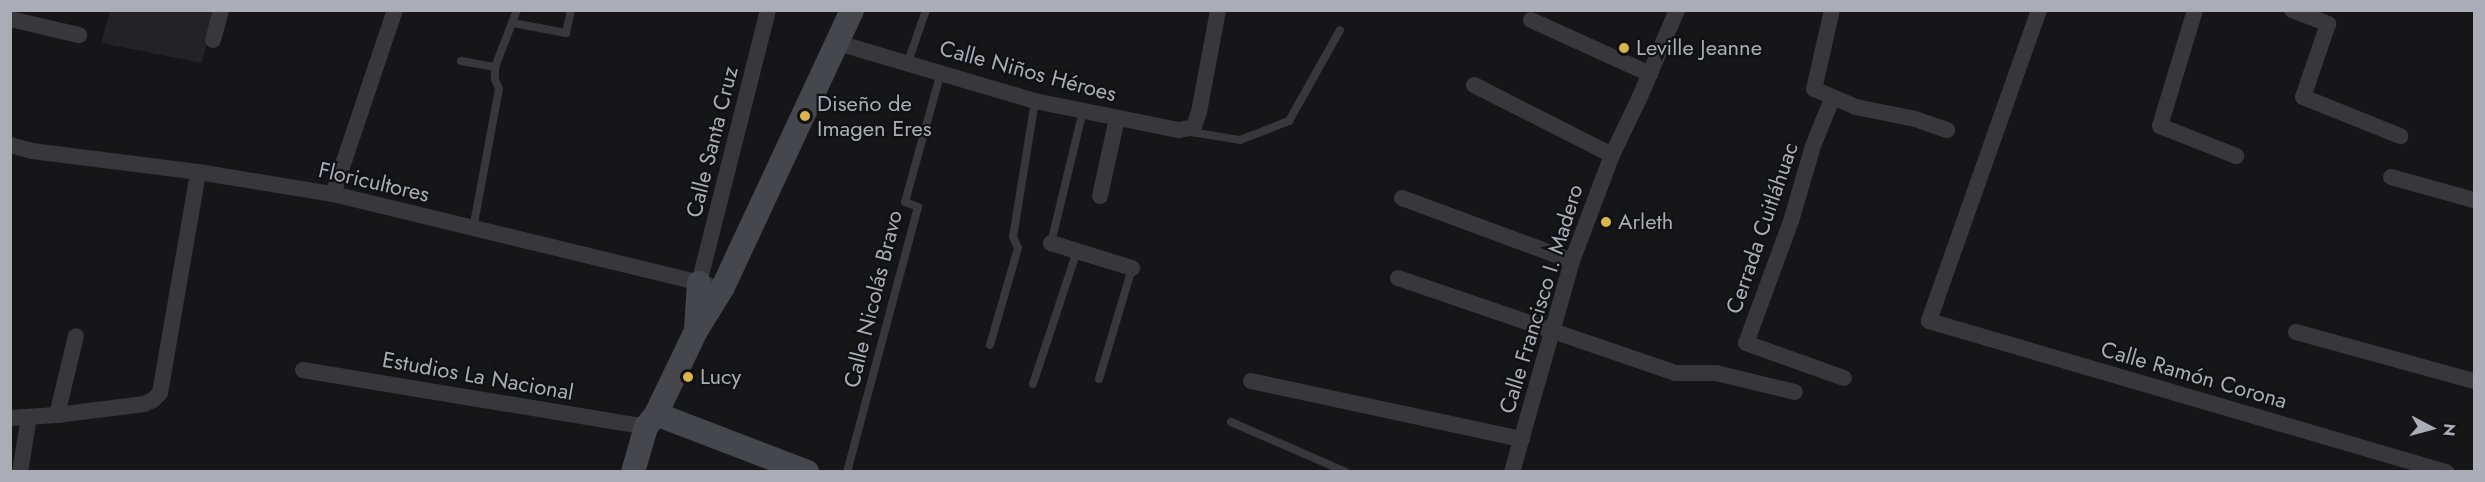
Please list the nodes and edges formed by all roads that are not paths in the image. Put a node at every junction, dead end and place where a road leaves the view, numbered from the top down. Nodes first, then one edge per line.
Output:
1 (221, 10) edge
2 (395, 10) edge
3 (517, 10) edge
4 (571, 10) edge
5 (768, 10) edge
6 (852, 10) edge
7 (926, 10) edge
8 (1218, 10) edge
9 (1677, 10) edge
10 (1832, 10) edge
11 (2039, 10) edge
12 (2195, 10) edge
13 (2292, 10) edge
14 (10, 19) edge
15 (1531, 20) dead end
16 (513, 23) junction
17 (1340, 30) dead end
18 (79, 35) dead end
19 (213, 40) dead end
20 (838, 43) junction
21 (461, 61) dead end
22 (908, 62) junction
23 (495, 68) junction
24 (941, 72) junction
25 (1650, 74) junction
26 (1474, 85) dead end
27 (1832, 99) junction
28 (1035, 101) junction
29 (1083, 111) junction
30 (1117, 118) junction
31 (1179, 130) junction
32 (1947, 130) dead end
33 (2400, 136) dead end
34 (10, 145) edge
35 (1612, 155) junction
36 (2236, 156) dead end
37 (198, 172) junction
38 (2391, 177) dead end
39 (333, 194) junction
40 (1100, 196) dead end
41 (1402, 198) dead end
42 (2475, 200) edge
43 (473, 229) junction
44 (1052, 243) joint
45 (1077, 251) junction
46 (1572, 261) junction
47 (1132, 268) joint
48 (1398, 278) dead end
49 (699, 283) junction
50 (723, 288) junction
51 (1552, 330) junction
52 (696, 331) junction
53 (2296, 332) dead end
54 (76, 336) dead end
55 (990, 345) dead end
56 (303, 369) dead end
57 (1844, 378) dead end
58 (1099, 379) dead end
59 (1251, 381) dead end
60 (2475, 381) edge
61 (1033, 384) dead end
62 (1795, 392) dead end
63 (57, 415) junction
64 (29, 417) junction
65 (10, 418) edge
66 (651, 421) junction
67 (1231, 422) dead end
68 (1522, 439) junction
69 (20, 471) edge
70 (633, 471) edge
71 (807, 471) edge
72 (847, 471) edge
73 (1346, 471) edge
74 (1512, 471) edge
75 (2446, 471) edge

1 - 19 street
2 - 39 street
3 - 16 lane
4 - 16 lane
5 - 49 street, Calle Santa Cruz
6 - 20 street
7 - 22 lane
8 - 31 street
9 - 25 street, Calle Francisco I. Madero
10 - 27 street
11 - 75 street, Calle Ramón Corona
12 - 36 street
13 - 33 street
14 - 18 street
15 - 25 street
16 - 23 lane
17 - 31 lane
20 - 22 street, Calle Niños Héroes
20 - 50 street
21 - 23 lane
22 - 24 street, Calle Niños Héroes
23 - 43 lane
24 - 28 street, Calle Niños Héroes
24 - 72 lane, Calle Nicolás Bravo
25 - 35 street, Calle Francisco I. Madero
26 - 35 street
27 - 32 street
27 - 57 street, Cerrada Cuitláhuac
28 - 29 street, Calle Niños Héroes
28 - 55 lane
29 - 30 street, Calle Niños Héroes
29 - 44 lane
30 - 31 street, Calle Niños Héroes
30 - 40 street
34 - 37 street, Floricultores
35 - 46 street, Calle Francisco I. Madero
37 - 39 street, Floricultores
37 - 63 street
38 - 42 street
39 - 43 street, Floricultores
41 - 46 street
43 - 49 street, Floricultores
44 - 45 street
45 - 47 street
45 - 61 lane
46 - 51 street, Calle Francisco I. Madero
47 - 58 lane
48 - 51 street
49 - 50 street, Floricultores
49 - 52 street
50 - 52 street
51 - 62 street
51 - 68 street, Calle Francisco I. Madero
52 - 66 street
53 - 60 street
54 - 63 street
56 - 66 street, Estudios La Nacional
59 - 68 street
63 - 64 street
64 - 65 street
64 - 69 street
66 - 70 street
66 - 71 street
67 - 73 lane
68 - 74 street, Calle Francisco I. Madero

